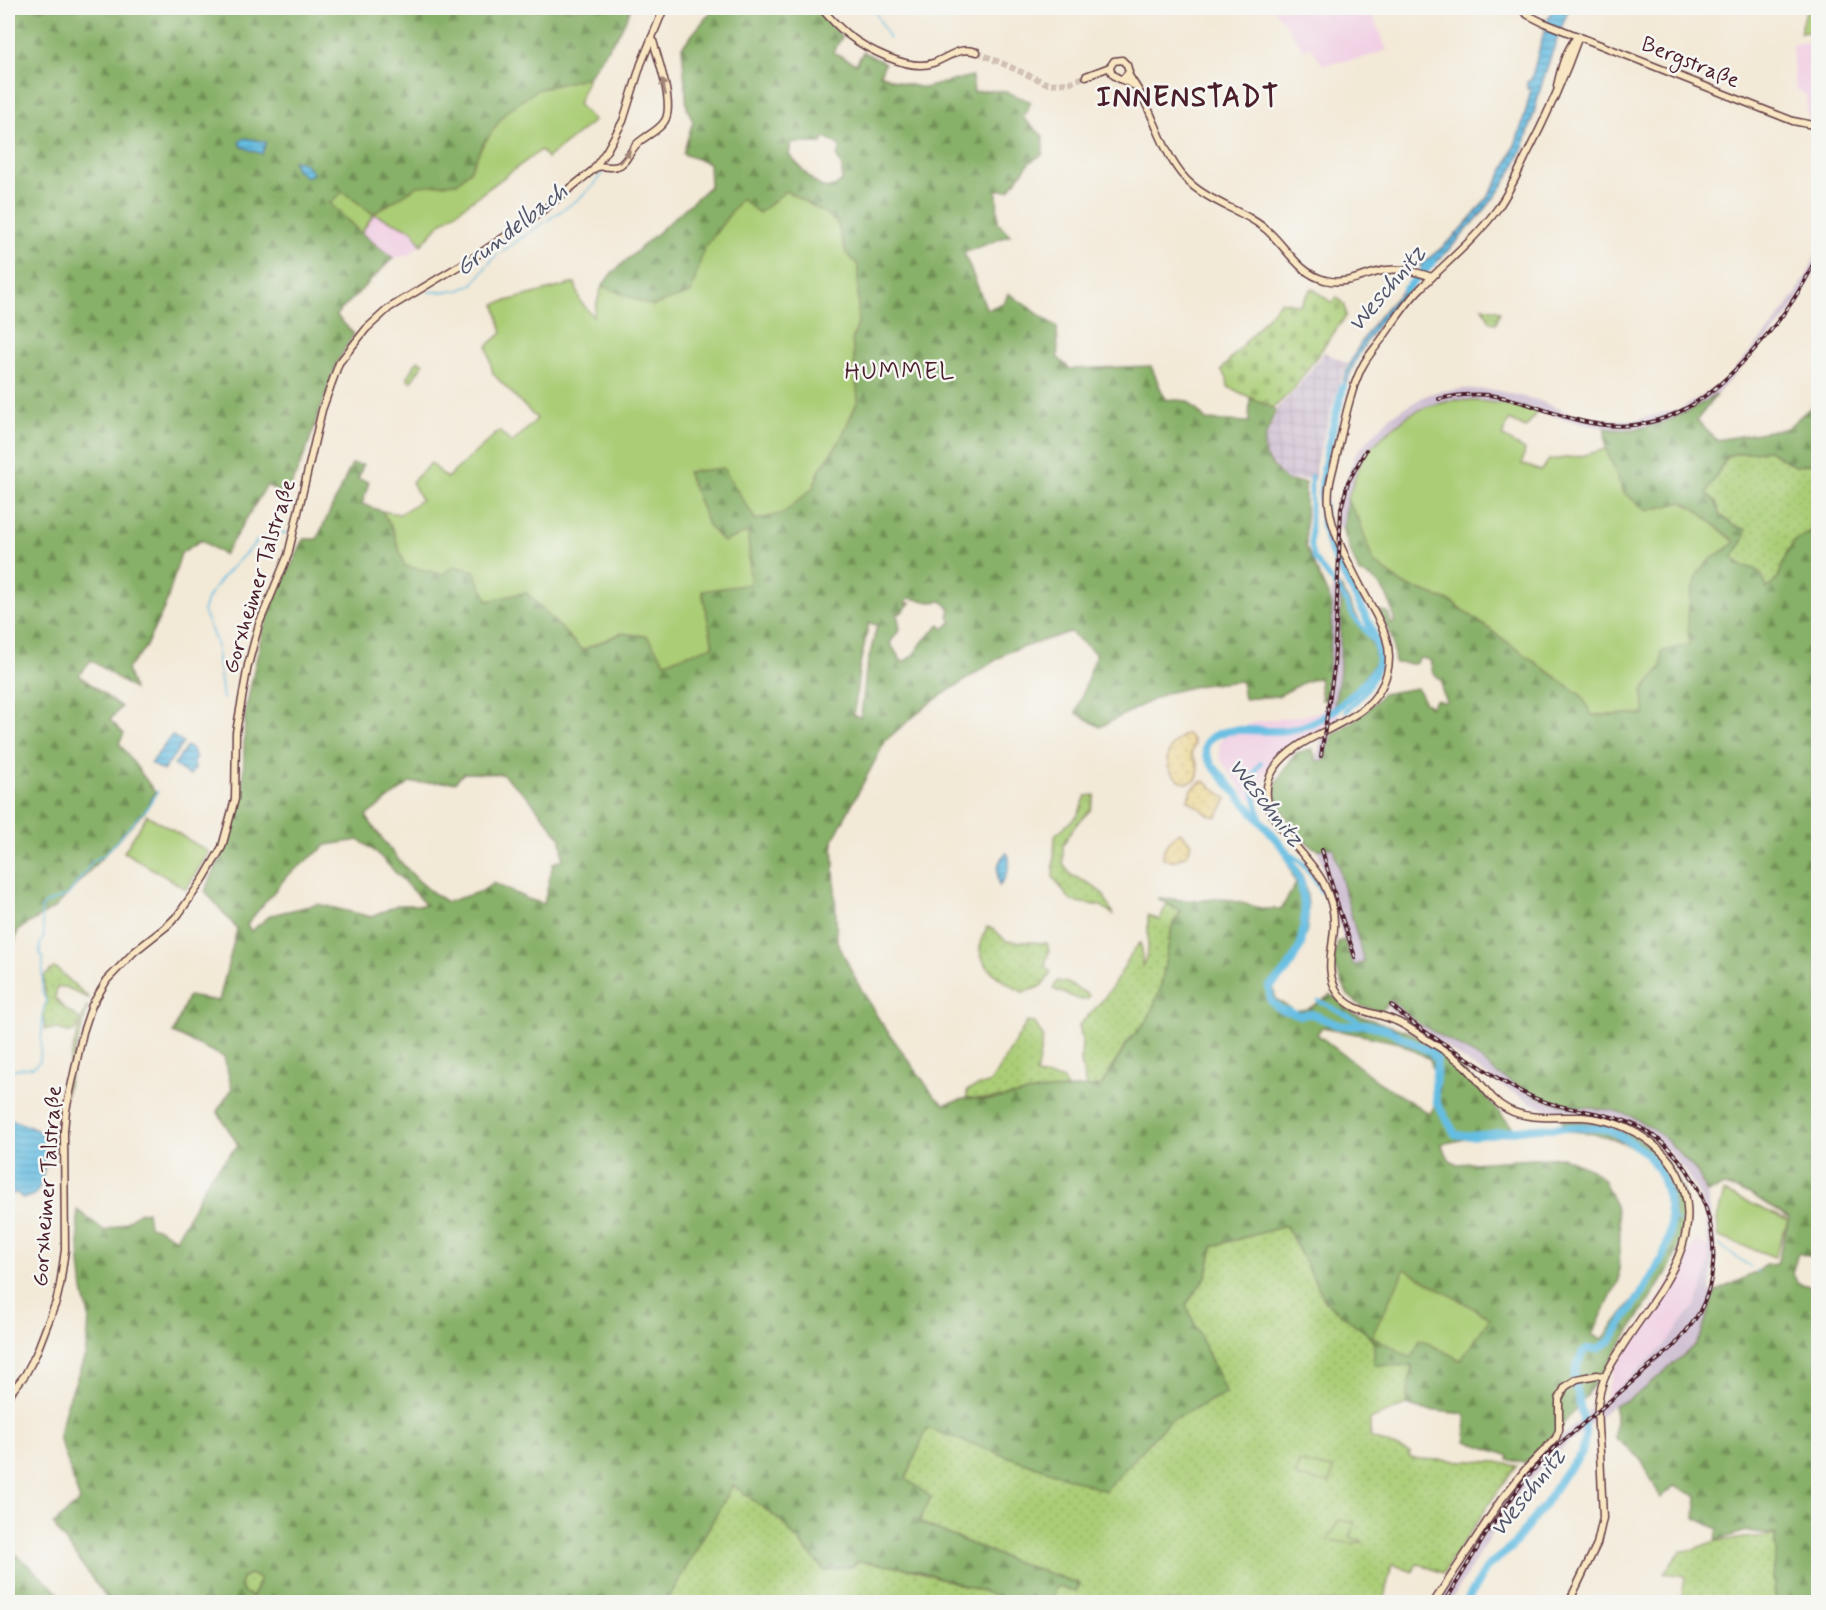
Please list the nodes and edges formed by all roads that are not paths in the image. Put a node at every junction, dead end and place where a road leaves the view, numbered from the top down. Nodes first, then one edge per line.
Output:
1 (664, 8) edge
2 (821, 8) edge
3 (1520, 8) edge
4 (1563, 30) junction
5 (1579, 36) junction
6 (652, 37) junction
7 (1569, 47) junction
8 (977, 52) tunnel mouth
9 (657, 56) junction
10 (644, 57) junction
11 (1110, 70) junction
12 (1086, 76) tunnel mouth
13 (1126, 76) junction
14 (1556, 92) junction
15 (1818, 126) edge
16 (601, 158) junction
17 (605, 166) junction
18 (593, 170) junction
19 (1412, 271) junction
20 (1431, 277) junction
21 (1419, 288) junction
22 (1585, 1377) junction
23 (1603, 1380) junction
24 (8, 1396) edge
25 (1434, 1602) edge
26 (1569, 1602) edge

1 - 6 main road
2 - 8 main road
3 - 4 main road, Bergstraße
4 - 5 main road, Bergstraße
4 - 7 main road
5 - 7 main road
5 - 14 main road
5 - 15 main road, Bergstraße
6 - 9 main road
6 - 10 main road
7 - 14 main road
9 - 10 main road
17 -> 9 main road
10 - 16 main road
11 - 12 main road
11 - 13 main road
11 - 13 main road
13 - 19 main road
14 - 20 main road
16 - 17 main road
16 - 18 main road
17 - 18 main road
18 - 24 main road, Gorxheimer Talstraße
19 - 20 main road
19 - 21 main road
20 - 21 main road
21 - 23 main road
22 - 23 main road
22 - 23 main road
22 - 25 main road
23 - 26 main road

